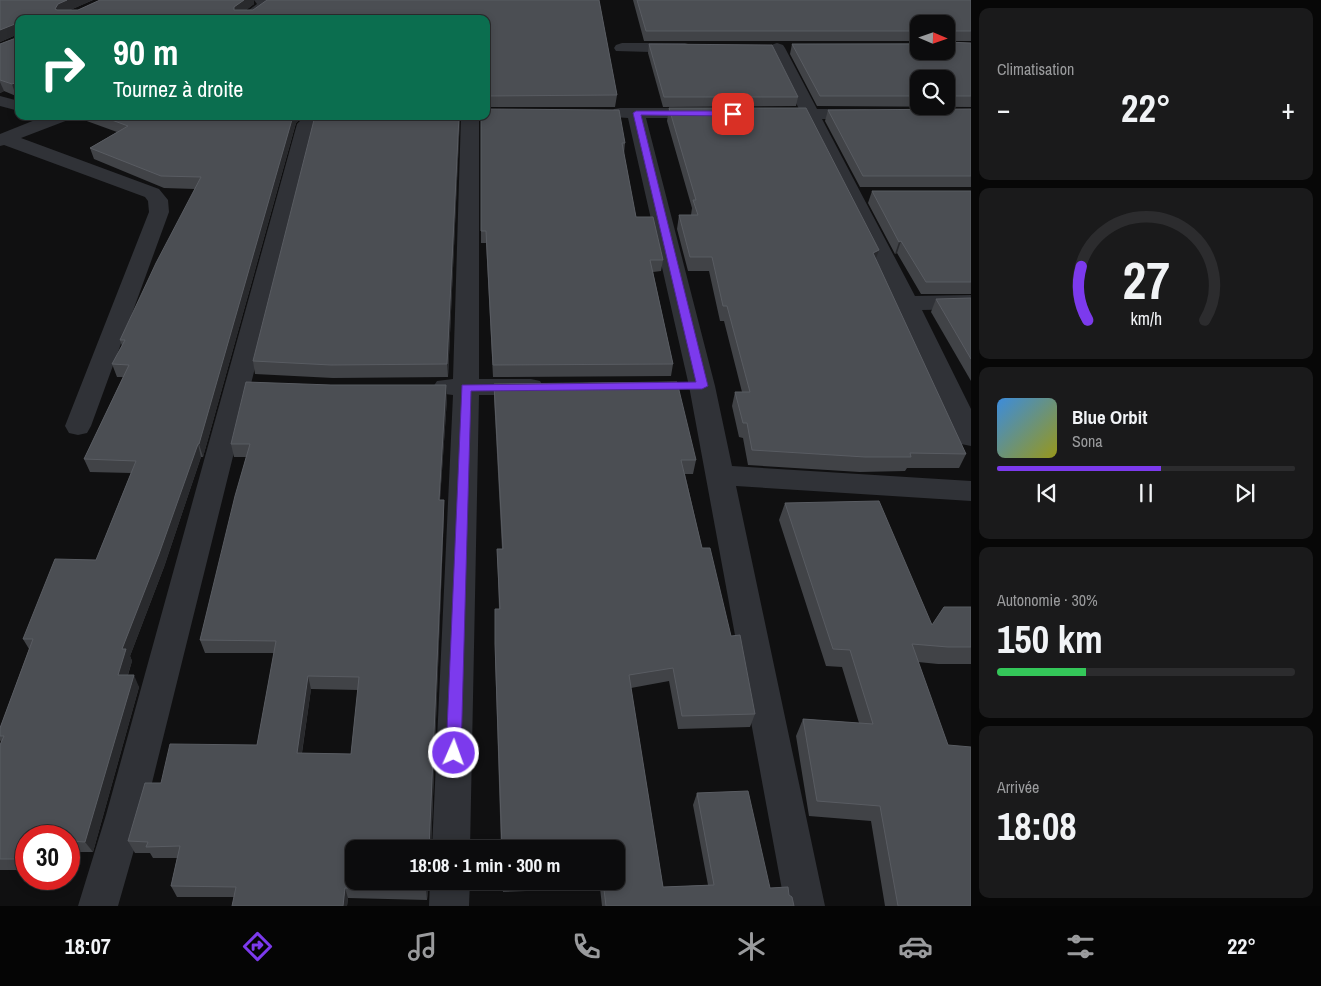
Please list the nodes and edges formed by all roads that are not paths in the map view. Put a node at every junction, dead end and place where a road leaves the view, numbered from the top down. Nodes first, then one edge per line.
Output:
1 (261, 0) edge
2 (250, 15) edge
3 (622, 48) dead end
4 (700, 48) edge
5 (777, 48) dead end
6 (0, 101) edge
7 (15, 105) edge
8 (636, 113) junction
9 (724, 113) edge
10 (599, 114) edge
11 (753, 114) edge
12 (811, 114) junction
13 (886, 114) edge
14 (50, 120) edge
15 (311, 120) edge
16 (470, 120) edge
17 (3, 139) edge
18 (971, 302) edge
19 (907, 303) junction
20 (238, 384) junction
21 (266, 385) edge
22 (554, 386) edge
23 (466, 387) junction
24 (418, 388) edge
25 (78, 426) dead end
26 (971, 438) edge
27 (721, 476) junction
28 (971, 491) edge
29 (451, 840) edge
30 (450, 890) edge
31 (98, 906) edge
32 (449, 906) edge
33 (805, 906) edge

1 - 2 street
3 - 4 street
5 - 12 street
6 - 7 street
8 - 9 street
8 - 10 street
8 - 27 street
11 - 12 street
12 - 13 street
12 - 19 street
14 - 17 street
15 - 20 street
16 - 23 street
17 - 25 street
18 - 19 street
19 - 26 street
20 - 21 street
20 - 31 street
22 - 23 street
23 - 24 street
23 - 29 street
27 - 28 street
27 - 33 street
30 - 32 street

